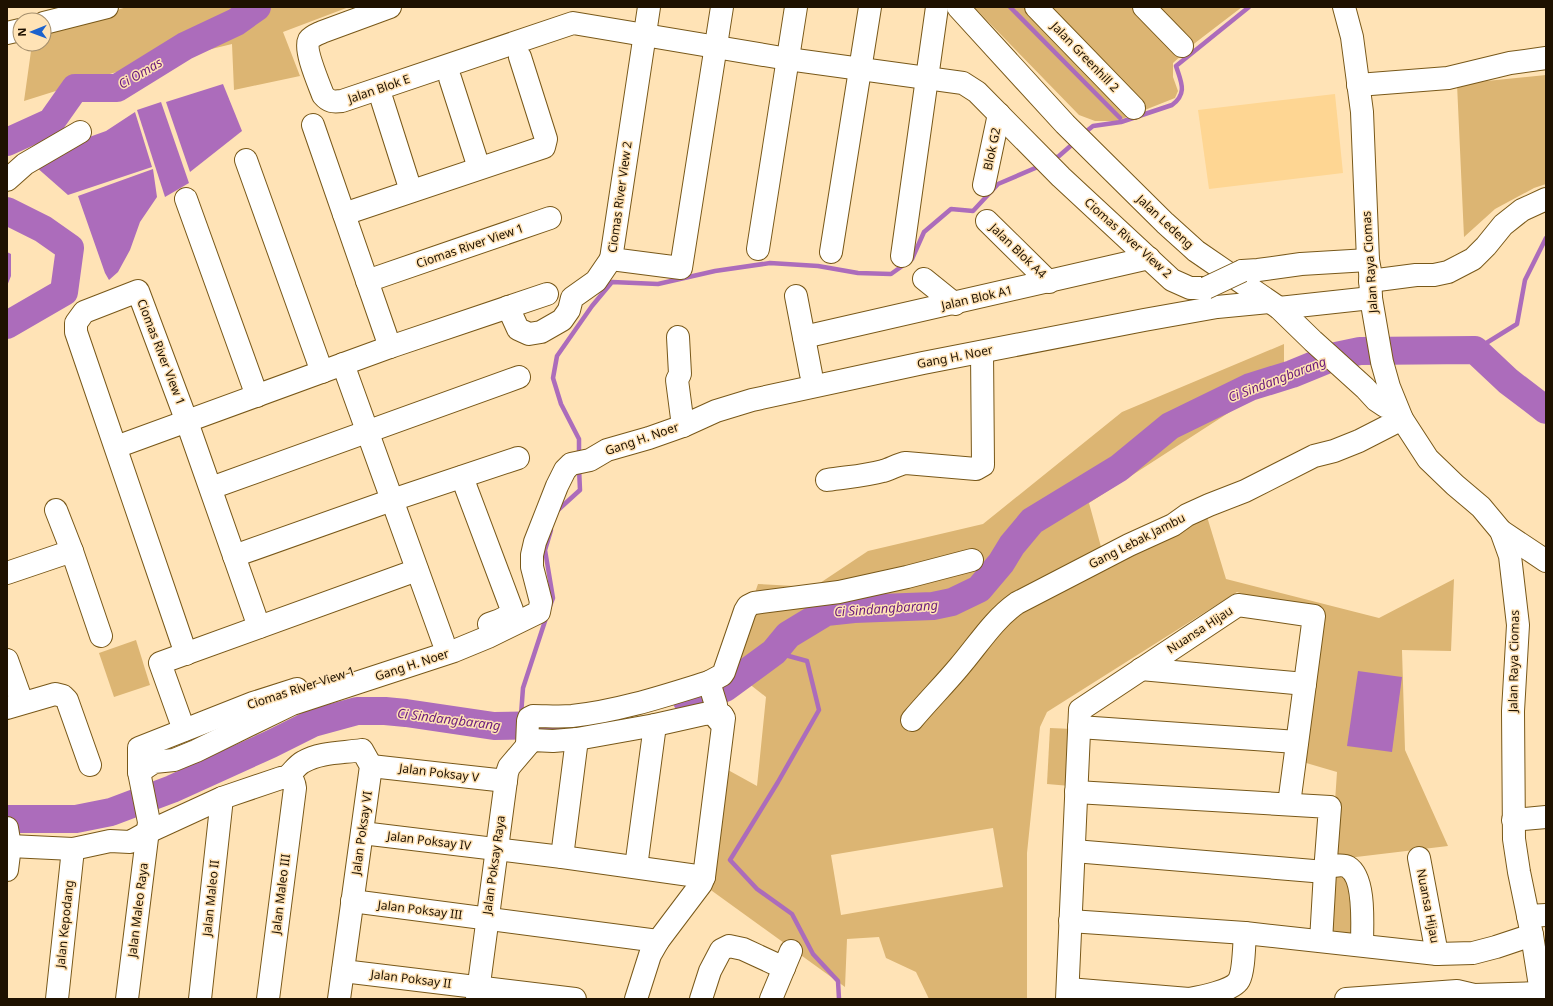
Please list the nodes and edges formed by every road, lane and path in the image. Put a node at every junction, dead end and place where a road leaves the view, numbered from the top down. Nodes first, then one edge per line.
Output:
1 (107, 7) edge
2 (390, 7) edge
3 (649, 7) edge
4 (722, 7) edge
5 (796, 7) edge
6 (870, 7) edge
7 (937, 7) edge
8 (958, 7) edge
9 (1036, 7) edge
10 (1144, 7) edge
11 (1344, 7) edge
12 (572, 12) edge
13 (52, 21) edge
14 (644, 35) junction
15 (1182, 46) dead end
16 (716, 48) junction
17 (520, 57) dead end
18 (1546, 58) edge
19 (788, 59) junction
20 (861, 70) junction
21 (450, 78) dead end
22 (928, 79) junction
23 (1358, 85) junction
24 (382, 100) dead end
25 (1134, 108) dead end
26 (1000, 114) junction
27 (313, 125) dead end
28 (80, 132) dead end
29 (246, 160) dead end
30 (479, 168) junction
31 (7, 180) edge
32 (984, 185) dead end
33 (411, 191) junction
34 (186, 199) dead end
35 (1546, 199) edge
36 (344, 214) junction
37 (550, 218) dead end
38 (987, 221) dead end
39 (758, 249) dead end
40 (831, 252) dead end
41 (902, 256) dead end
42 (1149, 258) junction
43 (611, 259) junction
44 (924, 279) dead end
45 (1370, 279) junction
46 (367, 282) junction
47 (1049, 282) junction
48 (547, 294) dead end
49 (796, 296) dead end
50 (955, 304) junction
51 (1274, 305) junction
52 (508, 307) junction
53 (678, 337) dead end
54 (804, 337) junction
55 (390, 347) junction
56 (982, 352) junction
57 (343, 364) junction
58 (322, 372) junction
59 (811, 374) dead end
60 (519, 377) dead end
61 (257, 396) junction
62 (1399, 412) junction
63 (188, 422) junction
64 (683, 426) junction
65 (367, 431) junction
66 (116, 447) junction
67 (518, 458) dead end
68 (462, 477) junction
69 (827, 480) dead end
70 (211, 488) junction
71 (392, 500) junction
72 (56, 510) dead end
73 (1501, 531) junction
74 (72, 551) junction
75 (234, 556) junction
76 (972, 560) dead end
77 (1546, 561) edge
78 (417, 570) junction
79 (7, 573) edge
80 (259, 627) junction
81 (101, 636) dead end
82 (443, 641) junction
83 (186, 654) junction
84 (7, 660) edge
85 (1141, 669) junction
86 (1305, 684) junction
87 (714, 696) junction
88 (14, 705) edge
89 (912, 720) dead end
90 (655, 725) junction
91 (1080, 727) junction
92 (176, 733) junction
93 (529, 735) junction
94 (577, 739) junction
95 (1297, 742) junction
96 (90, 765) dead end
97 (371, 766) junction
98 (140, 777) junction
99 (506, 781) junction
100 (291, 783) junction
101 (1076, 792) junction
102 (222, 798) junction
103 (1289, 804) junction
104 (1546, 817) edge
105 (1514, 820) junction
106 (148, 827) junction
107 (362, 833) junction
108 (8, 837) edge
109 (73, 849) junction
110 (496, 849) junction
111 (1074, 851) junction
112 (562, 857) junction
113 (1419, 858) dead end
114 (636, 867) junction
115 (1325, 869) junction
116 (7, 870) edge
117 (704, 877) junction
118 (352, 901) junction
119 (487, 918) junction
120 (1070, 921) junction
121 (1536, 922) edge
122 (1245, 933) junction
123 (658, 940) junction
124 (1321, 941) junction
125 (1362, 946) junction
126 (1437, 954) junction
127 (1541, 966) edge
128 (343, 971) junction
129 (478, 993) edge
130 (1068, 994) edge
131 (1542, 996) edge
132 (57, 999) edge
133 (127, 999) edge
134 (200, 999) edge
135 (268, 999) edge
136 (339, 999) edge
137 (575, 999) edge
138 (636, 999) edge
139 (701, 999) edge
140 (771, 999) edge
141 (1346, 999) edge

1 - 13 street
2 - 12 street, Jalan Blok E
3 - 14 street, Ciomas River View 2
4 - 16 street, Ciomas River View 2
5 - 19 street
6 - 20 street
7 - 22 street
8 - 51 street, Jalan Ledeng
9 - 25 street, Jalan Greenhill 2
10 - 15 street
11 - 23 street, Jalan Raya Ciomas
12 - 14 street, Ciomas River View 2
14 - 16 street, Ciomas River View 2
14 - 43 street, Ciomas River View 2
16 - 19 street, Ciomas River View 2
16 - 43 street, Ciomas River View 2
17 - 30 street
18 - 23 street
19 - 20 street, Ciomas River View 2
19 - 39 street
20 - 22 street, Ciomas River View 2
20 - 40 street
21 - 30 street
22 - 26 street, Ciomas River View 2
22 - 41 street
23 - 45 street, Jalan Raya Ciomas
24 - 33 street
26 - 32 street, Blok G2
26 - 42 street, Ciomas River View 2
27 - 36 street
28 - 31 street
29 - 58 street
30 - 33 street
33 - 36 street
34 - 61 street
35 - 45 street
36 - 46 street
37 - 46 street, Ciomas River View 1
38 - 47 street, Jalan Blok A4
42 - 45 street, Ciomas River View 2, bridge
42 - 47 street, Jalan Blok A1
43 - 52 street
44 - 50 street
45 - 51 street, Gang H. Noer
45 - 62 street, Jalan Raya Ciomas
46 - 55 street
47 - 50 street, Jalan Blok A1
48 - 52 street
49 - 54 street
50 - 54 street, Jalan Blok A1
51 - 56 street, Gang H. Noer
51 - 62 street, Jalan Ledeng
52 - 55 street
53 - 64 street
54 - 59 street
55 - 57 street
56 - 64 street, Gang H. Noer
56 - 69 street
57 - 58 street
57 - 65 street
58 - 61 street
60 - 65 street
61 - 63 street
62 - 73 street, Jalan Raya Ciomas
62 - 89 street, Gang Lebak Jambu
63 - 66 street
63 - 66 street, Ciomas River View 1
63 - 70 street, Ciomas River View 1
64 - 98 street, Gang H. Noer
65 - 70 street
65 - 71 street
66 - 83 street, Ciomas River View 1
67 - 68 street
68 - 71 street
68 - 82 street, Ciomas River View 1
70 - 75 street, Ciomas River View 1
71 - 75 street
71 - 78 street
72 - 74 street
73 - 77 street
73 - 105 street, Jalan Raya Ciomas
74 - 79 street
74 - 81 street
75 - 80 street, Ciomas River View 1
76 - 87 street
78 - 80 street
78 - 82 street
80 - 83 street
82 - 92 street, Ciomas River View 1
83 - 92 street
84 - 88 street
85 - 86 street, Nuansa Hijau
85 - 86 street, Nuansa Hijau
85 - 91 street, Nuansa Hijau
86 - 95 street, Nuansa Hijau
87 - 90 street
87 - 93 street
87 - 117 street
88 - 96 street
90 - 94 street
90 - 114 street
91 - 95 street
91 - 101 street, Nuansa Hijau
92 - 98 street, Ciomas River View 1
93 - 94 street
93 - 99 street, Jalan Poksay Raya
94 - 112 street
95 - 103 street, Nuansa Hijau
97 - 99 street, Jalan Poksay V
97 - 100 street
97 - 107 street, Jalan Poksay VI
98 - 106 street, Jalan Maleo Raya
99 - 110 street, Jalan Poksay Raya
100 - 102 street
100 - 135 street, Jalan Maleo III
101 - 103 street
101 - 111 street, Nuansa Hijau
102 - 106 street
102 - 134 street, Jalan Maleo II
103 - 115 street
104 - 105 street
105 - 121 street, Jalan Raya Ciomas
106 - 109 street
106 - 133 street, Jalan Maleo Raya
107 - 110 street, Jalan Poksay IV
107 - 118 street, Jalan Poksay VI
108 - 109 street
108 - 116 street
109 - 132 street, Jalan Kepodang
110 - 112 street, Jalan Poksay IV
110 - 119 street, Jalan Poksay Raya
111 - 115 street
111 - 120 street, Nuansa Hijau
112 - 114 street, Jalan Poksay IV
113 - 126 street, Nuansa Hijau
114 - 117 street, Jalan Poksay IV
115 - 124 street
115 - 125 street
117 - 123 street
118 - 119 street, Jalan Poksay III
118 - 128 street, Jalan Poksay VI
119 - 123 street, Jalan Poksay III
119 - 129 street, Jalan Poksay Raya
120 - 122 street, Nuansa Hijau
120 - 130 street, Nuansa Hijau
121 - 126 street, Nuansa Hijau
121 - 127 street, Jalan Raya Ciomas
122 - 124 street, Nuansa Hijau
122 - 130 street, Nuansa Hijau
123 - 138 street
124 - 125 street, Nuansa Hijau
125 - 126 street, Nuansa Hijau
127 - 131 street, Jalan Raya Ciomas
128 - 129 street, Jalan Poksay II
128 - 136 street, Jalan Poksay VI
129 - 137 street, Jalan Poksay II
131 - 141 street
139 - 140 street

